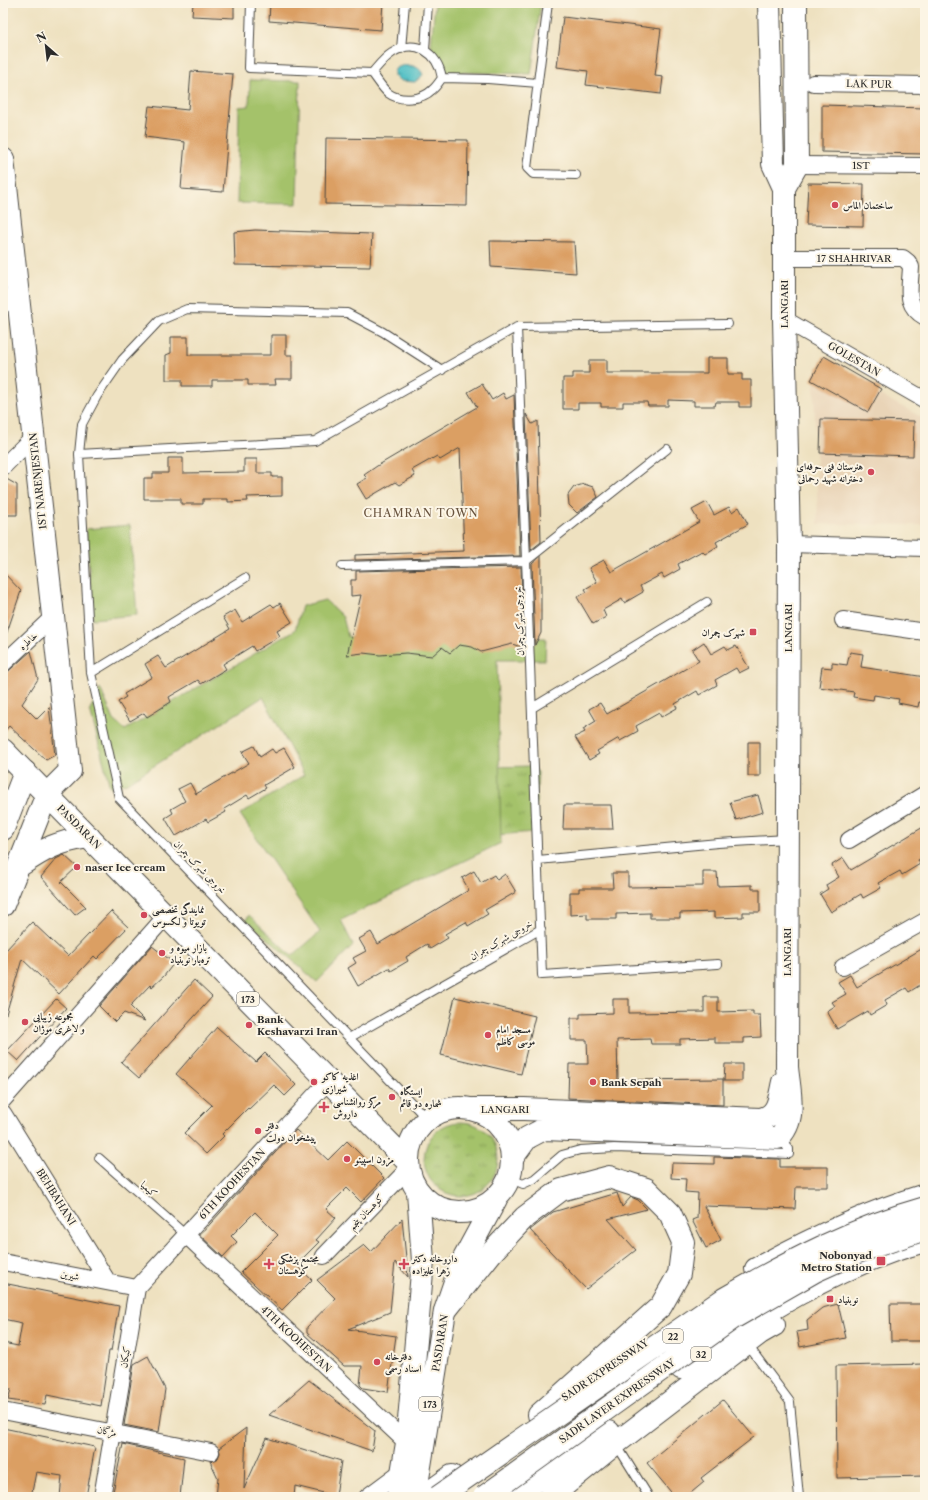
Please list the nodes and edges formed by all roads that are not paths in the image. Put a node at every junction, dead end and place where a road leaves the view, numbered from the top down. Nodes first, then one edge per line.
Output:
1 (251, 3) edge
2 (405, 3) edge
3 (428, 3) edge
4 (548, 3) edge
5 (769, 3) edge
6 (796, 3) edge
7 (401, 49) junction
8 (425, 50) junction
9 (372, 73) junction
10 (442, 78) junction
11 (538, 83) junction
12 (813, 83) dead end
13 (925, 85) edge
14 (3, 160) edge
15 (797, 165) junction
16 (925, 166) edge
17 (576, 175) dead end
18 (784, 188) junction
19 (785, 258) junction
20 (10, 298) edge
21 (925, 317) edge
22 (784, 318) junction
23 (728, 324) dead end
24 (517, 327) junction
25 (442, 370) junction
26 (925, 400) edge
27 (33, 437) junction
28 (667, 449) dead end
29 (79, 454) junction
30 (3, 467) edge
31 (789, 544) junction
32 (925, 548) edge
33 (526, 562) junction
34 (342, 566) dead end
35 (245, 578) dead end
36 (707, 602) dead end
37 (53, 618) junction
38 (843, 620) dead end
39 (925, 632) edge
40 (3, 664) edge
41 (91, 673) junction
42 (532, 708) junction
43 (4, 753) edge
44 (25, 772) junction
45 (47, 794) junction
46 (925, 794) edge
47 (3, 829) edge
48 (89, 837) junction
49 (788, 839) junction
50 (28, 840) junction
51 (849, 840) dead end
52 (538, 860) junction
53 (19, 866) junction
54 (3, 904) edge
55 (166, 916) junction
56 (925, 921) edge
57 (541, 929) junction
58 (718, 964) dead end
59 (843, 967) dead end
60 (349, 1038) junction
61 (787, 1067) junction
62 (328, 1081) junction
63 (3, 1100) edge
64 (474, 1109) junction
65 (524, 1109) junction
66 (3, 1112) edge
67 (427, 1119) junction
68 (544, 1129) junction
69 (778, 1138) junction
70 (99, 1158) dead end
71 (513, 1162) junction
72 (408, 1165) junction
73 (418, 1192) junction
74 (925, 1195) edge
75 (496, 1198) junction
76 (925, 1208) edge
77 (925, 1229) edge
78 (186, 1235) junction
79 (925, 1241) edge
80 (925, 1255) edge
81 (324, 1256) dead end
82 (3, 1262) edge
83 (108, 1282) junction
84 (136, 1288) junction
85 (420, 1310) junction
86 (445, 1311) junction
87 (753, 1338) junction
88 (3, 1411) edge
89 (539, 1415) junction
90 (113, 1433) junction
91 (407, 1443) junction
92 (616, 1444) junction
93 (211, 1452) dead end
94 (402, 1472) junction
95 (102, 1497) edge
96 (367, 1497) edge
97 (398, 1497) edge
98 (415, 1497) edge
99 (423, 1497) edge
100 (438, 1497) edge
101 (484, 1497) edge
102 (494, 1497) edge
103 (512, 1497) edge
104 (550, 1497) edge
105 (649, 1497) edge
106 (799, 1497) edge

1 - 9 lane
2 - 7 lane
3 - 8 lane
4 - 11 lane
5 - 18 main road, LANGARI
6 - 15 main road
7 - 8 lane
7 - 9 lane
8 - 10 lane
9 - 10 lane
10 - 11 lane
11 - 17 lane
12 - 13 street, LAK PUR
14 - 20 main road, 1ST NARENJESTAN
15 - 16 street, 1ST
15 - 18 main road
18 - 19 main road, LANGARI
19 - 21 street, 17 SHAHRIVAR
19 - 22 main road, LANGARI
20 - 27 main road, 1ST NARENJESTAN
22 - 26 street, GOLESTAN
22 - 31 main road, LANGARI
23 - 24 lane
24 - 25 lane
24 - 33 lane, خروجی شهرک چمران
25 - 29 lane
25 - 29 lane, خروجی شهرک چمران
27 - 30 street
27 - 37 main road, 1ST NARENJESTAN
28 - 33 lane
29 - 41 lane, خروجی شهرک چمران
31 - 32 street
31 - 49 main road, LANGARI
33 - 34 lane
33 - 42 lane, خروجی شهرک چمران
35 - 41 lane
36 - 42 lane
37 - 40 street, خاطره
37 - 45 main road, 1ST NARENJESTAN
38 - 39 street
41 - 60 lane, خروجی شهرک چمران
42 - 52 lane, خروجی شهرک چمران
43 - 44 main road, PASDARAN / 173
44 - 45 main road, PASDARAN / 173
44 - 47 main road
45 - 48 main road, PASDARAN / 173
45 - 50 main road
46 - 51 street
47 - 50 main road
48 - 53 main road
48 - 55 main road, PASDARAN / 173
49 - 52 lane
49 - 61 main road, LANGARI
50 - 53 main road
52 - 57 lane, خروجی شهرک چمران
53 - 54 main road
55 - 62 main road, PASDARAN / 173
55 - 63 street
56 - 59 street
57 - 58 lane
57 - 60 lane, خروجی شهرک چمران
60 - 67 lane
61 - 65 main road, LANGARI
61 - 69 main road, LANGARI
62 - 72 main road, PASDARAN / 173
62 - 78 street, 6TH KOOHESTAN
64 - 65 main road, LANGARI
64 - 67 main road
64 - 71 main road
65 - 68 main road
66 - 83 street, BEHBAHANI
67 - 72 main road
68 - 69 main road
68 - 71 main road
69 - 71 lane
70 - 78 lane, کیمیا
71 - 75 main road
72 - 73 main road
72 - 81 street, کوهستان پنجم
73 - 75 main road
73 - 85 main road, 173
74 - 89 main road, SADR EXPRESSWAY
75 - 86 main road, PASDARAN / 173
76 - 100 main road, 22, bridge
77 - 101 main road, SADR LAYER EXPRESSWAY / 22, bridge
78 - 84 street
78 - 91 street, 4TH KOOHESTAN
79 - 102 main road, 32
80 - 87 main road
82 - 83 street, شیرین
83 - 84 street, شیرین
84 - 90 street, کبکان
85 - 86 main road
85 - 91 main road, 173
86 - 89 main road
86 - 98 main road, PASDARAN / 173
87 - 92 main road
87 - 103 main road
87 - 106 lane
88 - 90 street, مژگان
89 - 99 main road, SADR EXPRESSWAY
90 - 93 street, مژگان
90 - 95 street, کبکان
91 - 94 main road, 173
92 - 104 main road
92 - 105 lane
94 - 96 street
94 - 97 main road, 173

